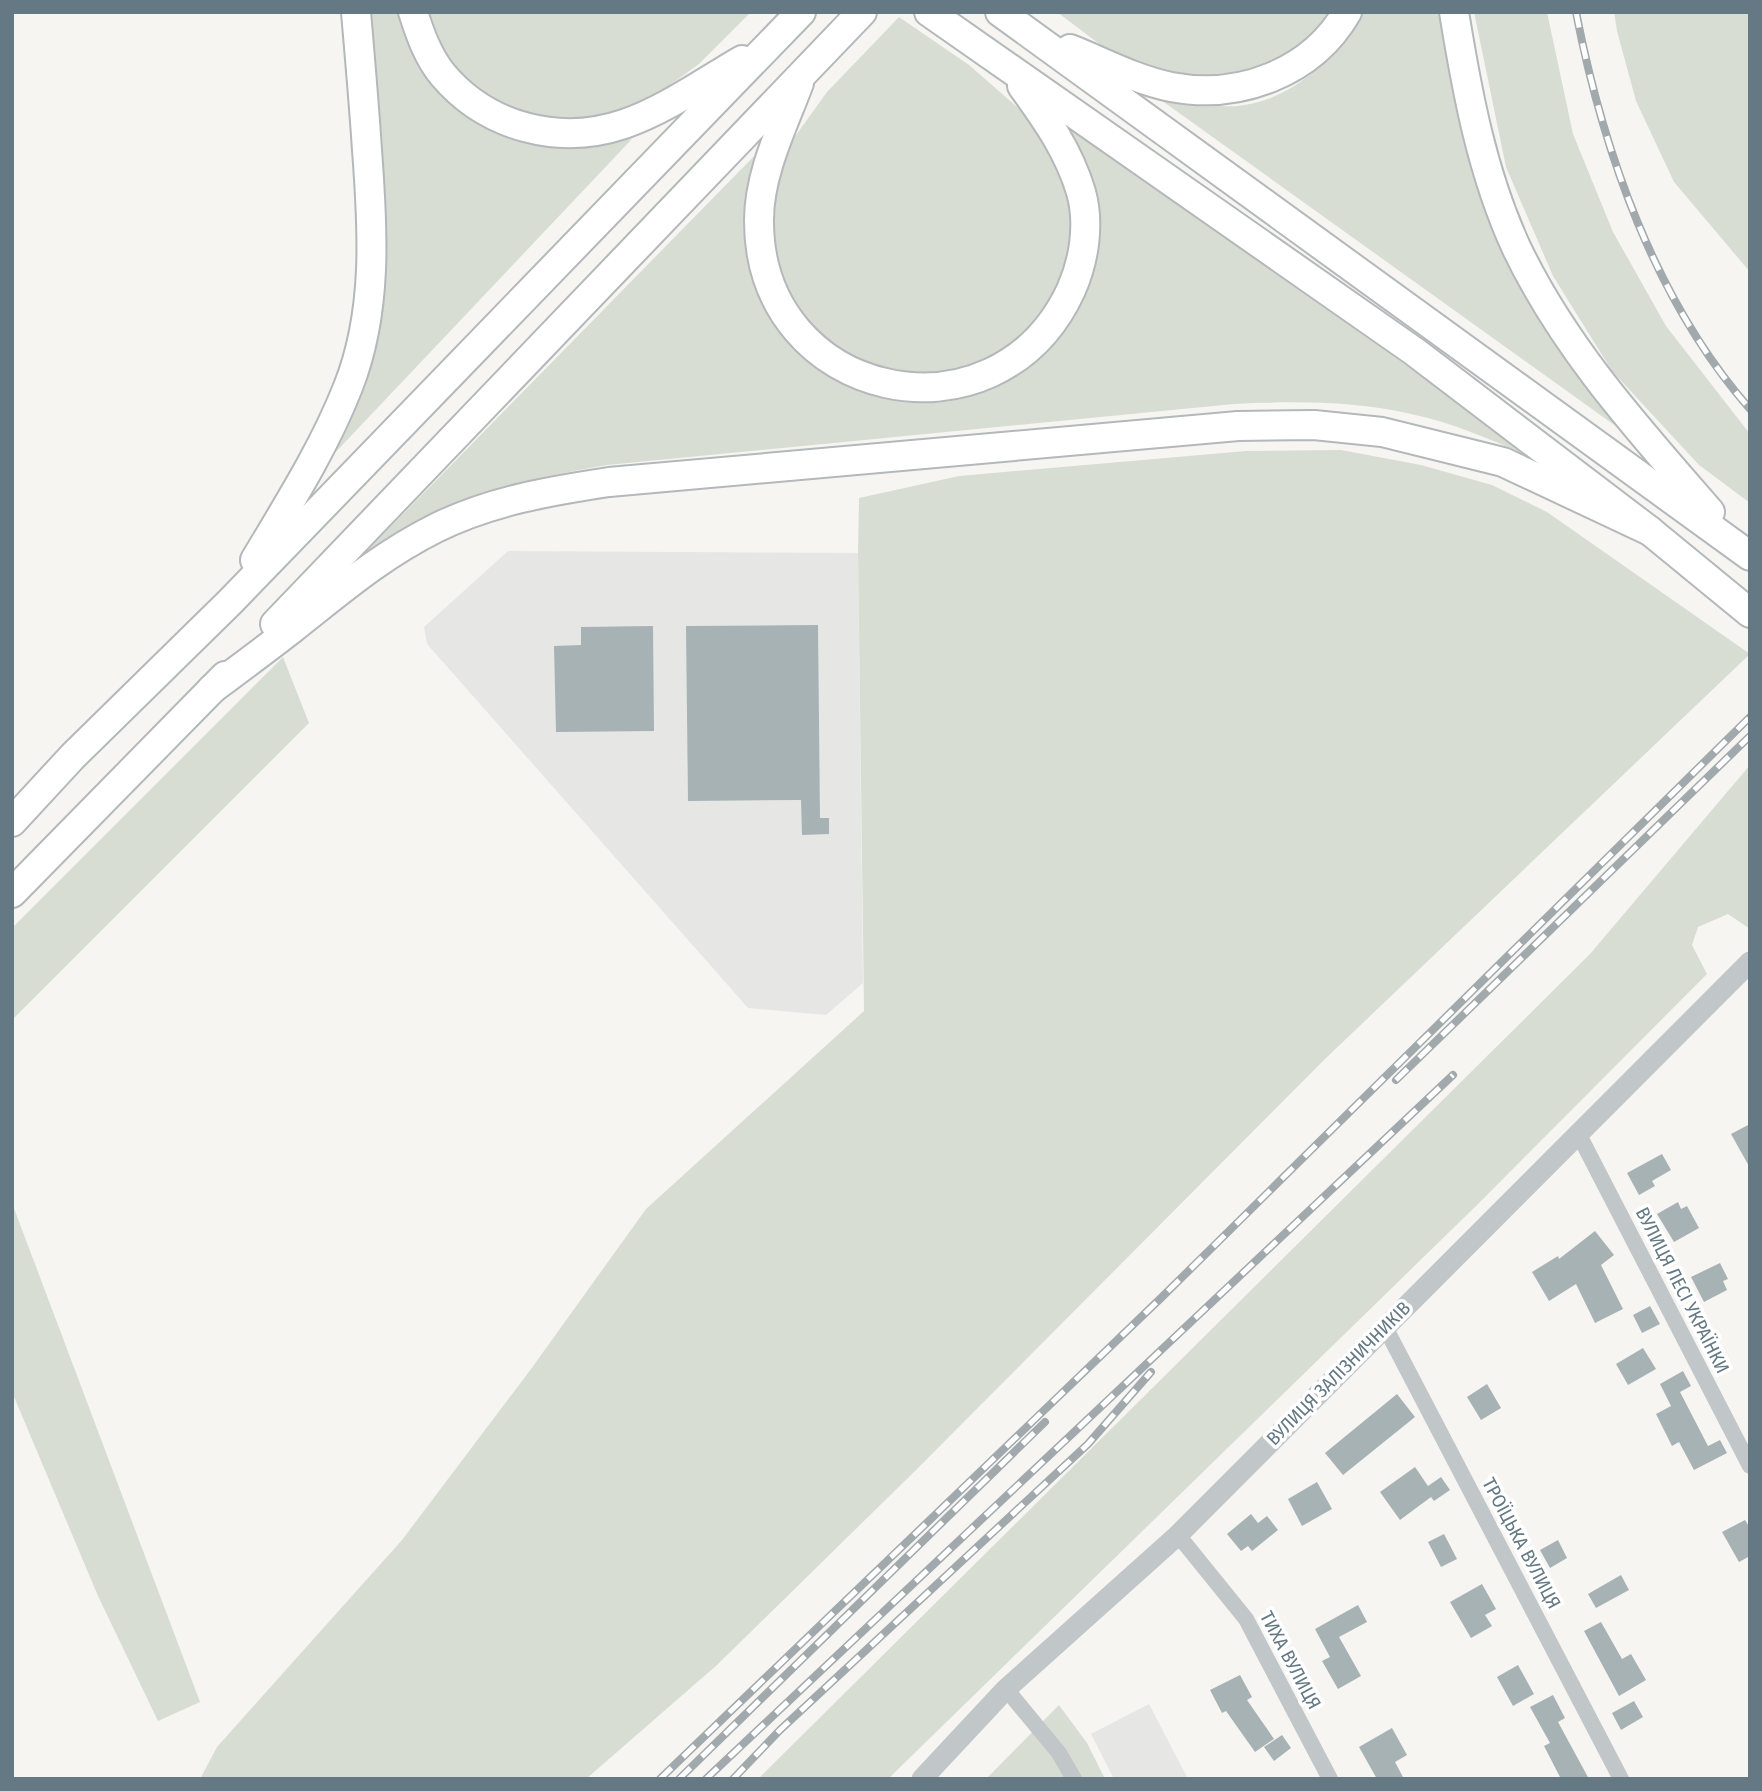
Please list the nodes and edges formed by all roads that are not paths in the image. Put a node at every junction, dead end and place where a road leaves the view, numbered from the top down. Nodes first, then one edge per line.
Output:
1 (356, 12) edge
2 (413, 12) edge
3 (802, 12) edge
4 (862, 12) edge
5 (929, 12) edge
6 (1000, 12) edge
7 (1347, 12) edge
8 (1454, 12) edge
9 (1027, 30) junction
10 (772, 43) junction
11 (1008, 67) junction
12 (804, 70) junction
13 (1650, 531) junction
14 (1746, 552) edge
15 (230, 602) junction
16 (1749, 612) edge
17 (212, 689) junction
18 (12, 822) edge
19 (12, 893) edge
20 (1750, 962) edge
21 (1578, 1133) junction
22 (1385, 1327) junction
23 (1750, 1466) edge
24 (1178, 1535) junction
25 (1006, 1689) junction
26 (922, 1779) edge
27 (1073, 1779) edge
28 (1329, 1779) edge
29 (1622, 1779) edge

1 - 15 highway
2 - 10 highway
3 - 10 highway
4 - 12 highway
5 - 11 highway
6 - 9 highway
7 - 9 highway
8 - 14 highway
9 - 14 highway
10 - 15 highway
11 - 12 highway
11 - 13 highway
12 - 17 highway
13 - 16 highway
13 - 17 highway
15 - 18 highway
17 - 19 highway
20 - 21 street, ВУЛИЦЯ ЗАЛІЗНИЧНИКІВ
21 - 22 street, ВУЛИЦЯ ЗАЛІЗНИЧНИКІВ
21 - 23 street, ВУЛИЦЯ ЛЕСІ УКРАЇНКИ
22 - 24 street, ВУЛИЦЯ ЗАЛІЗНИЧНИКІВ
22 - 29 street, ТРОЇЦЬКА ВУЛИЦЯ
24 - 25 street, ВУЛИЦЯ ЗАЛІЗНИЧНИКІВ
24 - 28 street, ТИХА ВУЛИЦЯ
25 - 26 street, ВУЛИЦЯ ЗАЛІЗНИЧНИКІВ
25 - 27 street

